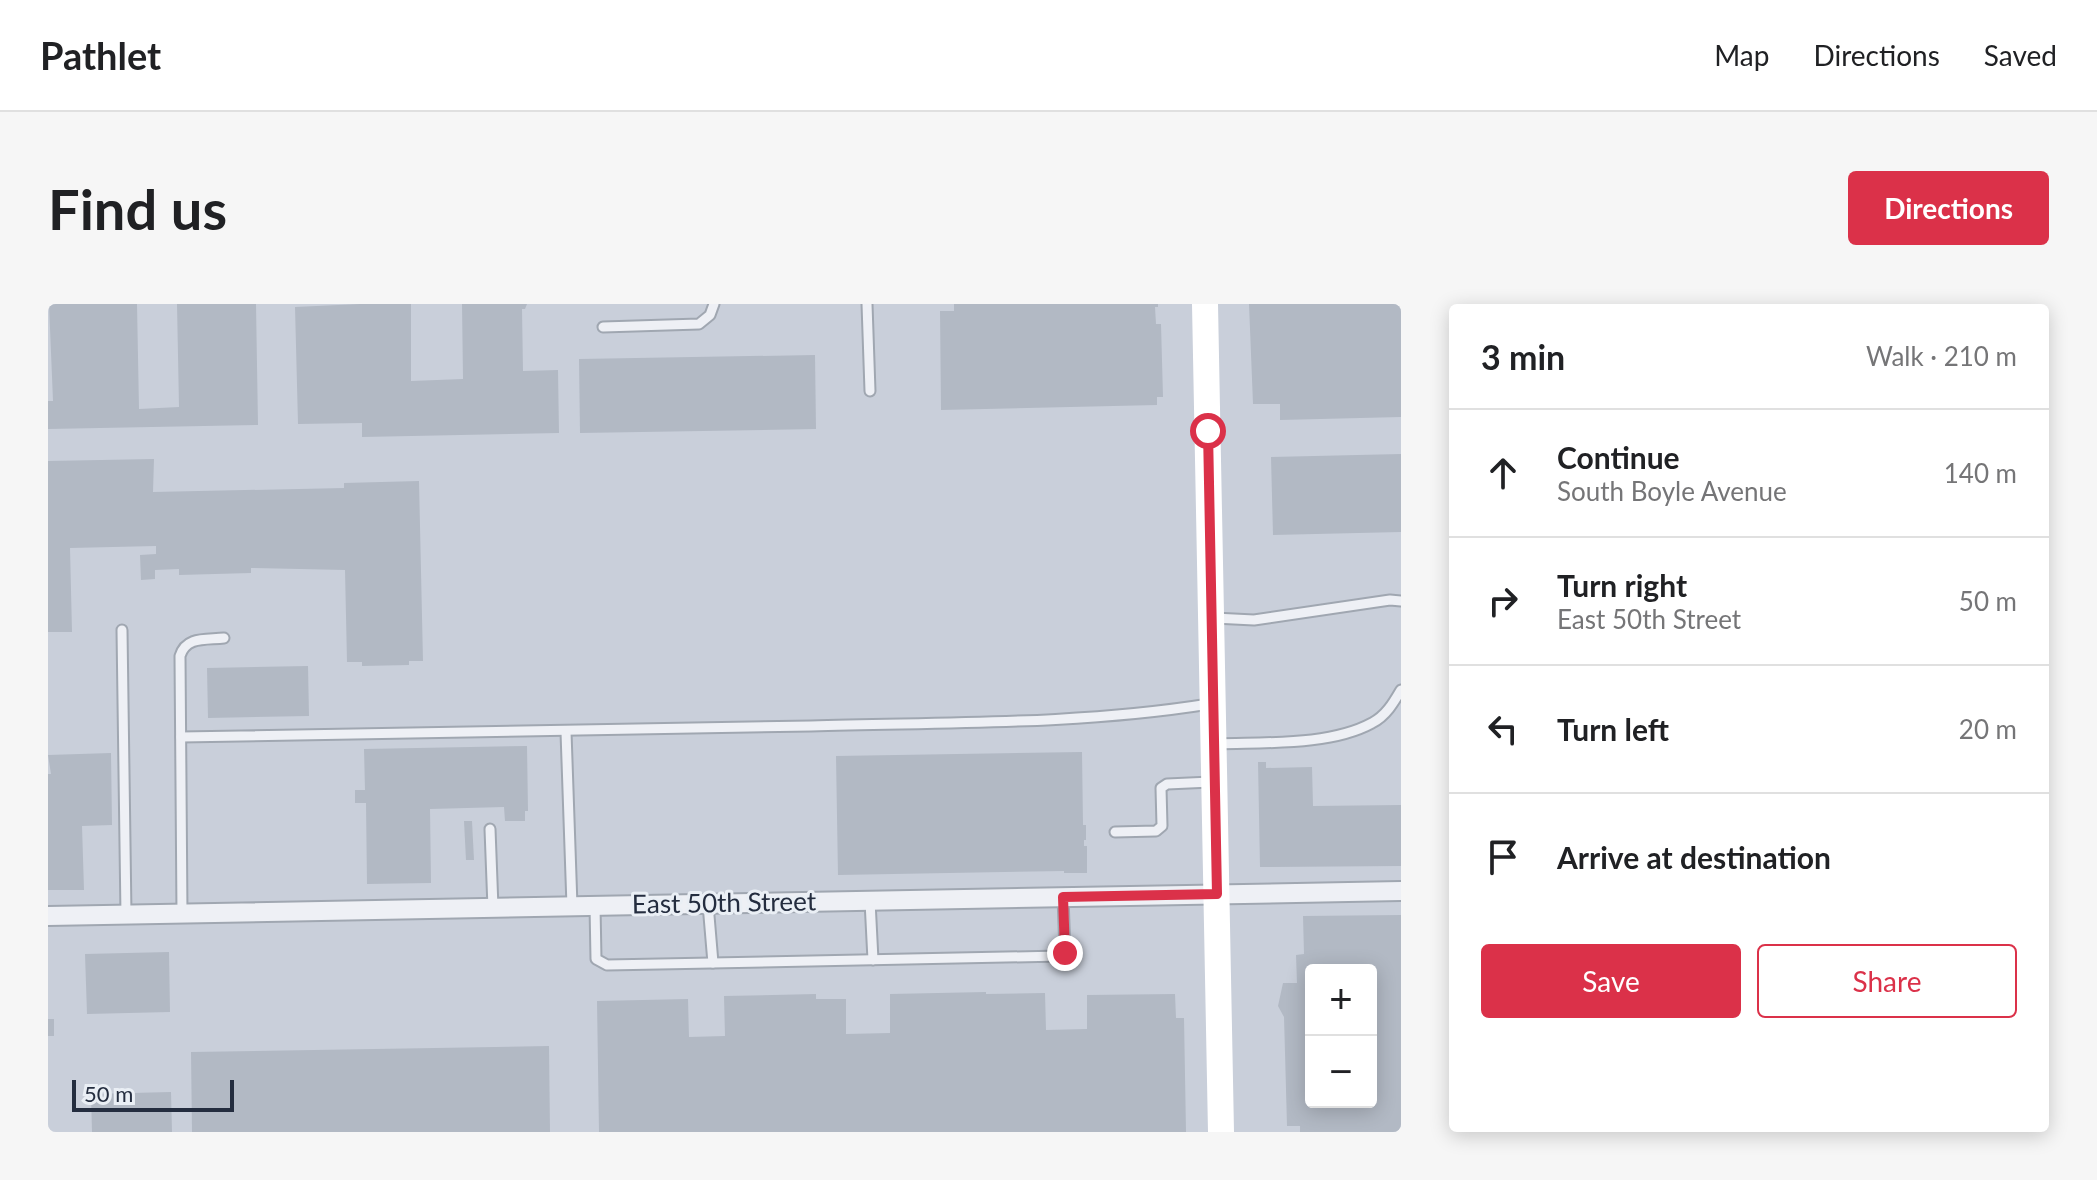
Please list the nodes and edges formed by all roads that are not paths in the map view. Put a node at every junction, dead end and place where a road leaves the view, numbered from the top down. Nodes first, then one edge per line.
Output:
1 (714, 304) edge
2 (867, 304) edge
3 (1205, 304) edge
4 (603, 327) dead end
5 (870, 391) dead end
6 (1401, 601) edge
7 (1211, 618) junction
8 (122, 630) dead end
9 (224, 638) dead end
10 (1401, 690) edge
11 (1213, 703) junction
12 (566, 732) junction
13 (181, 737) junction
14 (1214, 745) junction
15 (1214, 782) junction
16 (490, 829) dead end
17 (1115, 832) dead end
18 (1401, 891) edge
19 (1217, 894) junction
20 (1063, 897) junction
21 (870, 901) junction
22 (708, 904) junction
23 (572, 906) junction
24 (595, 906) junction
25 (493, 908) junction
26 (182, 914) junction
27 (126, 915) junction
28 (48, 916) edge
29 (873, 960) junction
30 (713, 963) junction
31 (1221, 1132) edge

1 - 4 lane
2 - 5 lane
3 - 7 main road
6 - 7 lane
7 - 11 main road
8 - 27 lane
9 - 13 lane
10 - 14 lane
11 - 12 lane
11 - 14 main road
12 - 13 lane
12 - 23 lane
13 - 26 lane
14 - 15 main road
15 - 17 lane
15 - 19 main road
16 - 25 lane
18 - 19 street, East 50th Street
19 - 20 street, East 50th Street
19 - 31 main road
20 - 21 street, East 50th Street
20 - 29 lane
21 - 22 street, East 50th Street
21 - 29 lane
22 - 24 street, East 50th Street
22 - 30 lane
23 - 24 street, East 50th Street
23 - 25 street, East 50th Street
24 - 30 lane
25 - 26 street, East 50th Street
26 - 27 street, East 50th Street
27 - 28 street, East 50th Street
29 - 30 lane

